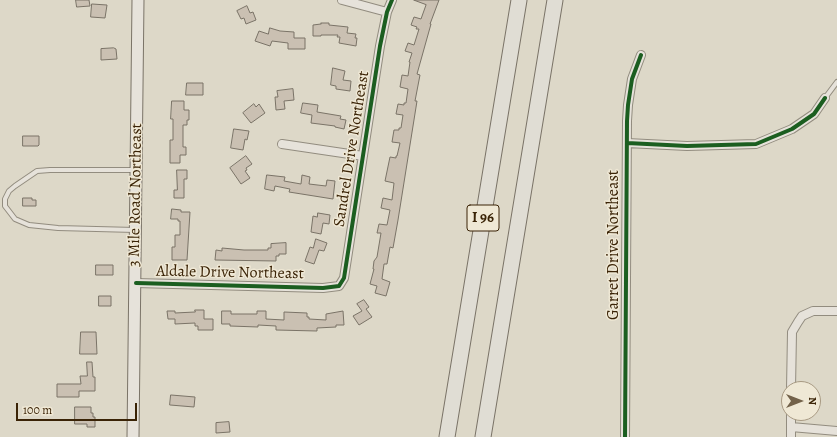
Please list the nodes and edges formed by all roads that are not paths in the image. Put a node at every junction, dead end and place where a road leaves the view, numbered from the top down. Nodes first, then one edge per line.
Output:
1 (138, 0) edge
2 (342, 0) edge
3 (392, 0) edge
4 (519, 0) edge
5 (555, 0) edge
6 (388, 12) junction
7 (641, 54) dead end
8 (837, 82) edge
9 (825, 98) joint
10 (627, 143) junction
11 (282, 144) dead end
12 (363, 156) junction
13 (137, 170) junction
14 (136, 230) junction
15 (136, 283) junction
16 (323, 288) joint
17 (837, 312) edge
18 (791, 381) edge
19 (791, 421) edge
20 (791, 427) junction
21 (837, 431) edge
22 (134, 437) edge
23 (447, 437) edge
24 (483, 437) edge
25 (625, 437) edge
26 (791, 437) edge

1 - 13 main road, 3 Mile Road Northeast
2 - 6 street
3 - 6 street, Sandrel Drive Northeast
4 - 23 highway, I 96
5 - 24 highway, I 96
6 - 12 street, Sandrel Drive Northeast
7 - 10 street, Garret Drive Northeast
8 - 9 lane
9 - 10 street
10 - 25 street, Garret Drive Northeast
11 - 12 street
12 - 16 street, Sandrel Drive Northeast
13 - 14 main road, 3 Mile Road Northeast
13 - 14 lane
14 - 15 main road, 3 Mile Road Northeast
15 - 16 street, Aldale Drive Northeast
15 - 22 main road, 3 Mile Road Northeast
17 - 18 street
19 - 20 street
20 - 21 street
20 - 26 street

